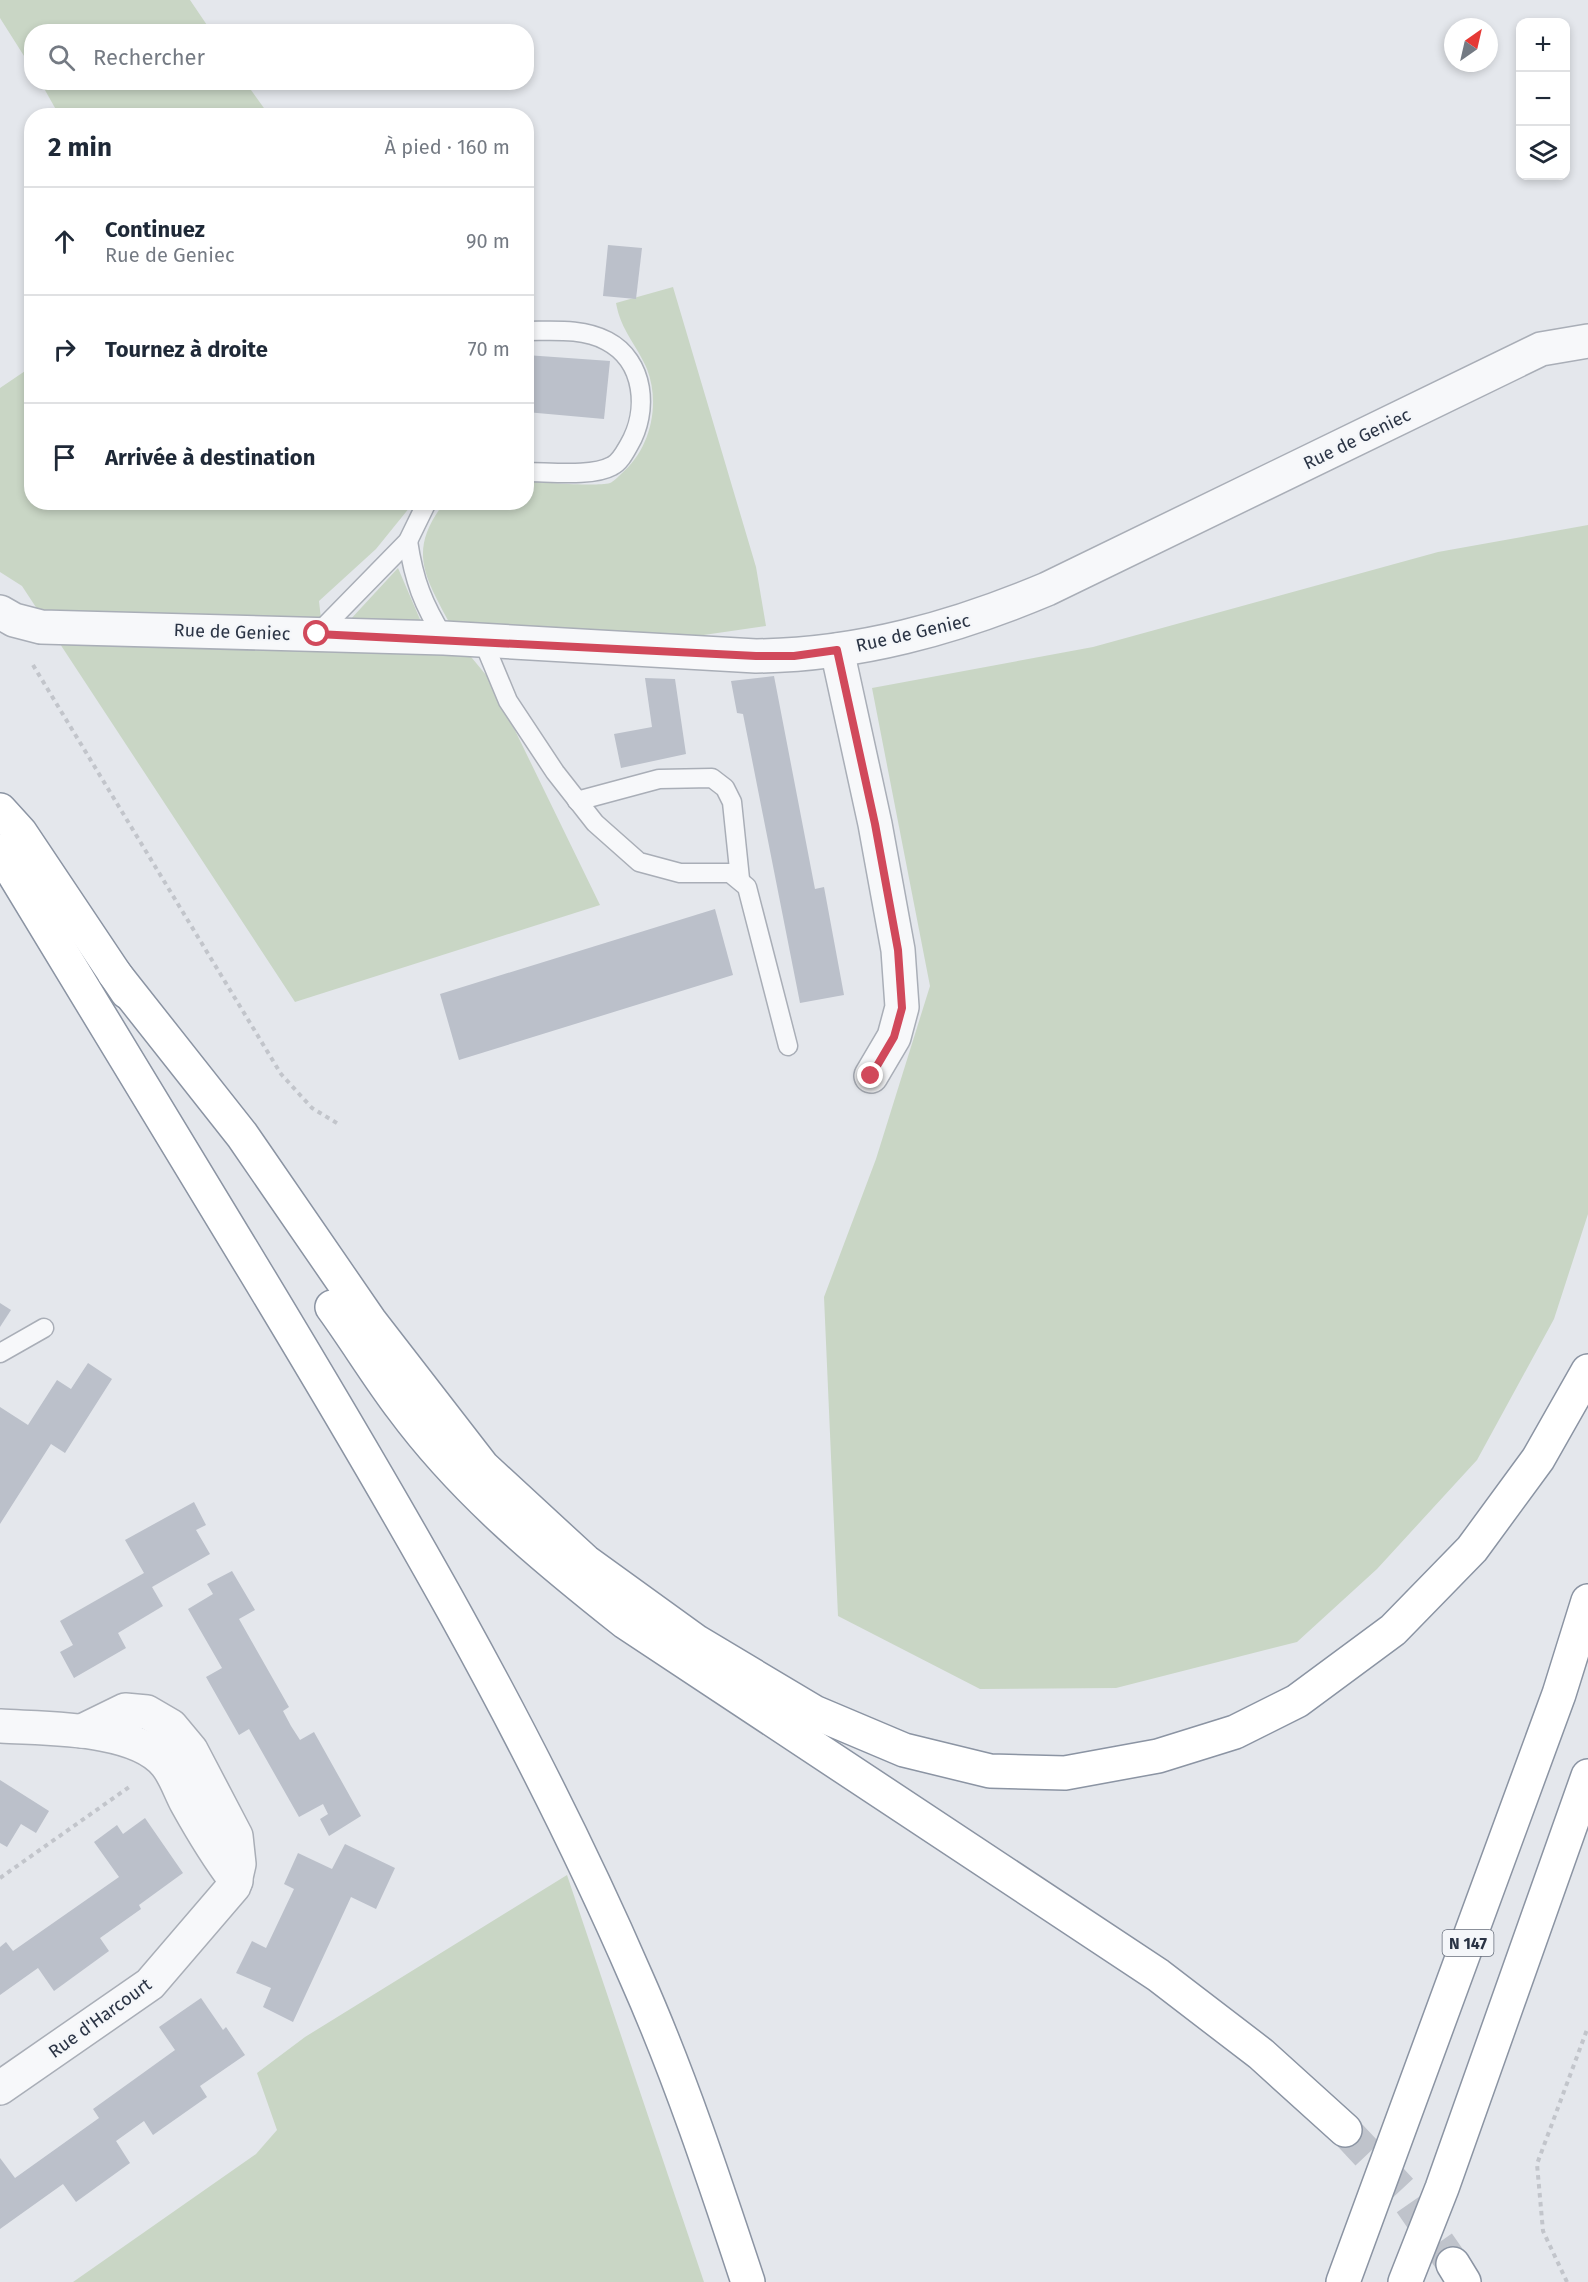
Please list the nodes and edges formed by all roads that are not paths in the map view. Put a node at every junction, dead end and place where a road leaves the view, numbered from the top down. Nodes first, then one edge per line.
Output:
1 (534, 332) edge
2 (1588, 341) edge
3 (534, 472) edge
4 (423, 510) edge
5 (408, 541) junction
6 (3, 614) edge
7 (317, 634) junction
8 (444, 639) junction
9 (483, 641) junction
10 (837, 650) junction
11 (577, 801) junction
12 (0, 810) edge
13 (0, 851) edge
14 (740, 879) junction
15 (114, 973) junction
16 (788, 1046) dead end
17 (871, 1076) dead end
18 (44, 1328) dead end
19 (0, 1353) edge
20 (1588, 1371) edge
21 (1588, 1601) edge
22 (0, 1726) edge
23 (82, 1731) junction
24 (1588, 1776) edge
25 (236, 1881) junction
26 (0, 2088) edge
27 (1344, 2130) tunnel mouth
28 (748, 2282) edge
29 (1343, 2282) edge
30 (1405, 2282) edge

1 - 3 lane
2 - 10 street, Rue de Geniec
4 - 5 lane
5 - 7 lane
5 - 8 lane
6 - 7 street, Rue de Geniec
7 - 8 street, Rue de Geniec
8 - 9 street, Rue de Geniec
9 - 10 street, Rue de Geniec
9 - 11 lane
10 - 17 street
11 - 14 lane
11 - 14 lane
12 - 15 highway
13 - 28 highway
14 - 16 lane
15 - 20 highway
15 - 27 highway
18 - 19 lane
21 - 29 highway, N 147
22 - 23 street
23 - 25 street
23 - 25 street, Rue d'Harcourt
24 - 30 highway
25 - 26 street, Rue d'Harcourt

